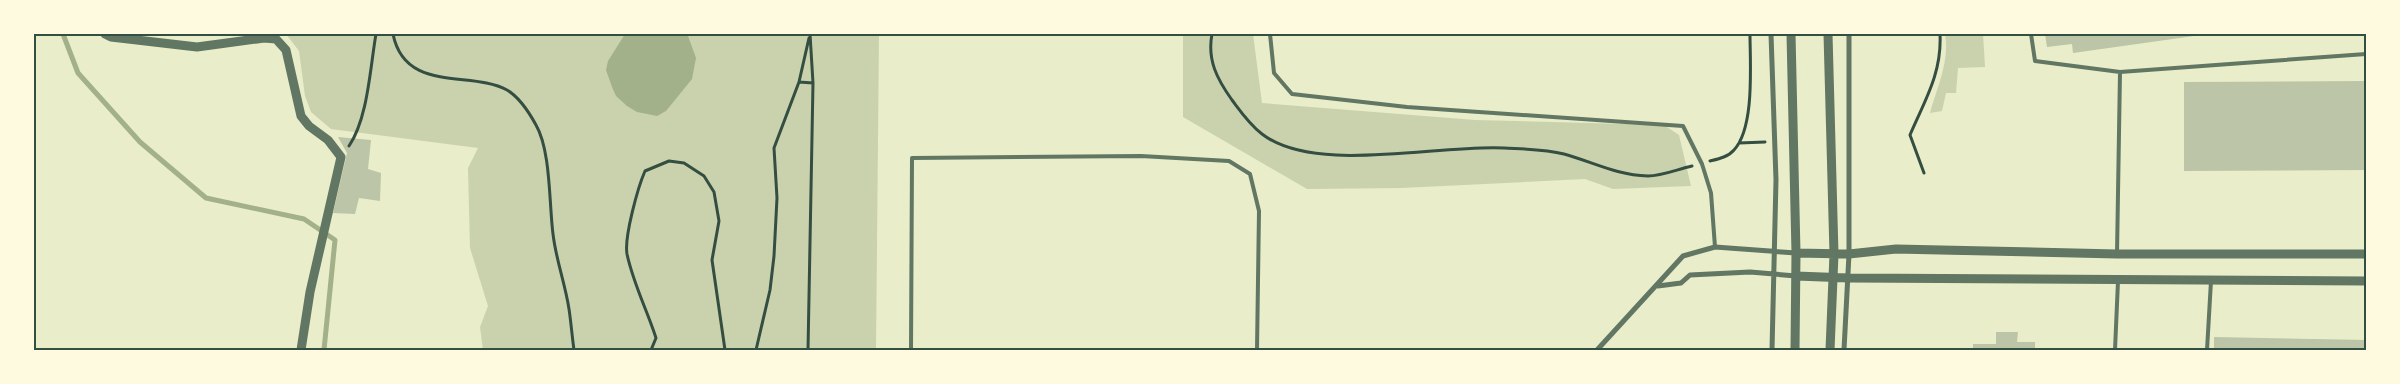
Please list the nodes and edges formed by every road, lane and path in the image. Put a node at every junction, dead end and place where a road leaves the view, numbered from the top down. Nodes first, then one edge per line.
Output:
1 (105, 34) edge
2 (376, 34) edge
3 (393, 34) edge
4 (810, 34) edge
5 (1212, 34) edge
6 (1270, 34) edge
7 (1750, 34) edge
8 (1771, 34) edge
9 (1791, 34) edge
10 (1828, 34) edge
11 (1849, 34) edge
12 (1940, 34) edge
13 (2031, 34) edge
14 (2366, 54) edge
15 (2120, 72) junction
16 (799, 82) junction
17 (814, 83) junction
18 (1774, 142) junction
19 (1738, 143) junction
20 (342, 157) junction
21 (1702, 164) junction
22 (1924, 172) dead end
23 (1715, 247) junction
24 (1774, 252) junction
25 (1796, 253) junction
26 (1834, 254) junction
27 (1849, 254) junction
28 (2117, 254) junction
29 (2366, 254) edge
30 (1773, 274) junction
31 (1796, 276) junction
32 (1833, 276) junction
33 (1849, 278) junction
34 (2118, 278) junction
35 (2211, 279) junction
36 (2366, 281) edge
37 (1657, 286) junction
38 (301, 350) edge
39 (574, 350) edge
40 (652, 350) edge
41 (725, 350) edge
42 (756, 350) edge
43 (808, 350) edge
44 (911, 350) edge
45 (1257, 350) edge
46 (1597, 350) edge
47 (1772, 350) edge
48 (1795, 350) edge
49 (1830, 350) edge
50 (1844, 350) edge
51 (2115, 350) edge
52 (2208, 350) edge

1 - 20 street
2 - 20 path
3 - 39 path
4 - 16 path
4 - 17 path
5 - 21 path
6 - 21 lane
7 - 19 path
8 - 18 street
9 - 25 street
10 - 26 street
11 - 27 street
12 - 22 path
13 - 15 lane
14 - 15 lane
15 - 28 lane
16 - 17 path
16 - 42 path
17 - 43 path
18 - 19 path
18 - 24 street
19 - 21 path
20 - 38 street
21 - 23 lane
23 - 24 street
23 - 37 street
24 - 25 street
24 - 30 street
25 - 26 street
25 - 31 street
26 - 27 street
26 - 32 street
27 - 28 street
27 - 33 street
28 - 29 street
30 - 31 street
30 - 37 street
30 - 47 street
31 - 32 street
31 - 48 street
32 - 33 street
32 - 49 street
33 - 34 street
33 - 50 street
34 - 35 street
34 - 51 lane
35 - 36 street
35 - 52 lane
37 - 46 street
40 - 41 path
44 - 45 lane

